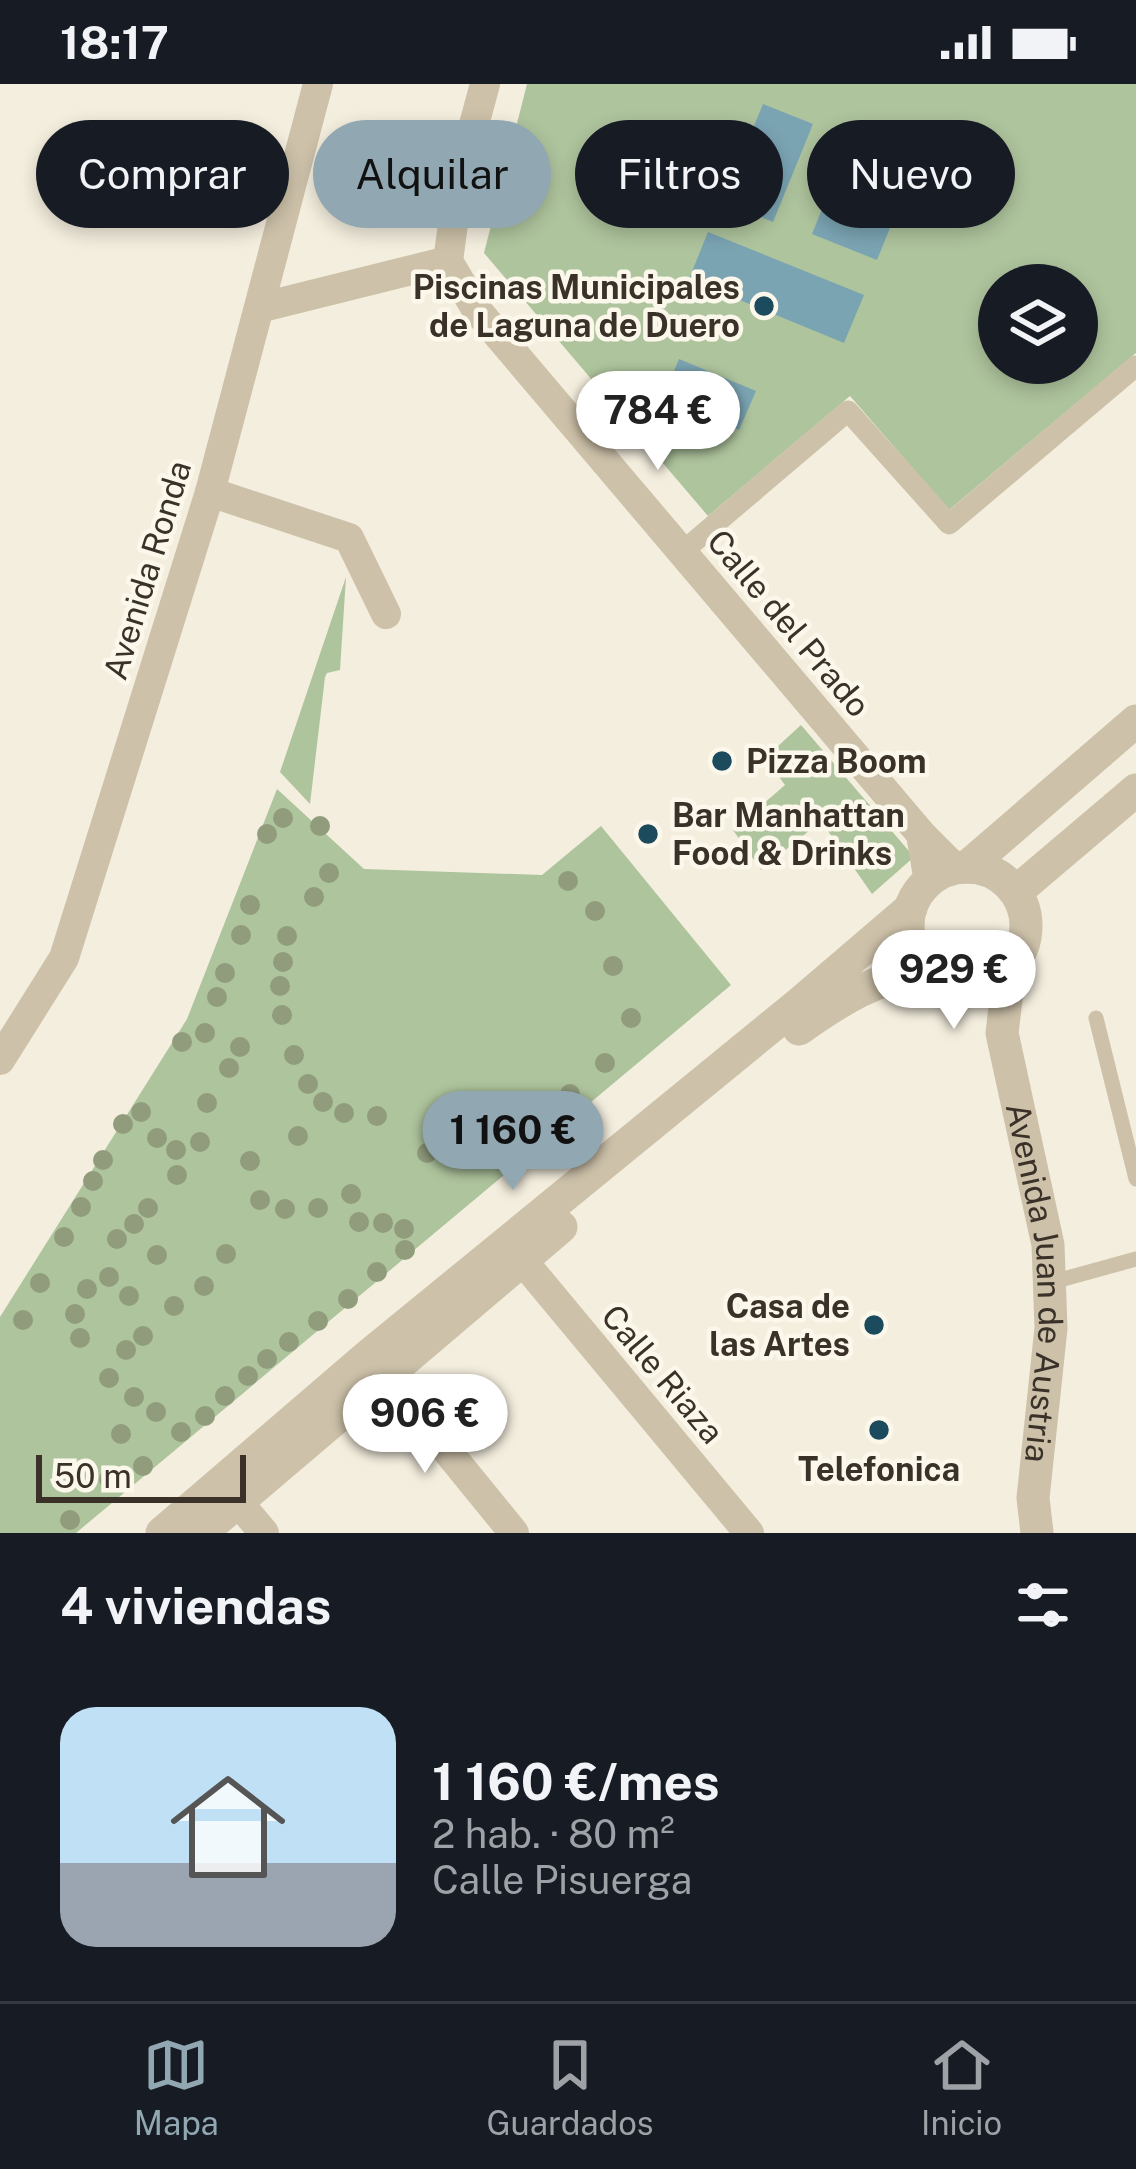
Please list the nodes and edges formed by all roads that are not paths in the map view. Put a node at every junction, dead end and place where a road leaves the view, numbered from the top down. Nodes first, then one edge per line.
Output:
1 (318, 84) edge
2 (485, 84) edge
3 (448, 260) junction
4 (259, 308) junction
5 (1136, 366) edge
6 (210, 492) junction
7 (682, 552) junction
8 (386, 614) dead end
9 (1136, 721) edge
10 (1136, 790) edge
11 (940, 881) junction
12 (1016, 892) junction
13 (1010, 966) junction
14 (941, 976) junction
15 (1096, 1018) dead end
16 (1002, 1033) junction
17 (0, 1060) edge
18 (1131, 1139) edge
19 (1136, 1179) edge
20 (1136, 1259) edge
21 (522, 1260) junction
22 (1049, 1282) junction
23 (387, 1377) junction
24 (238, 1502) junction
25 (162, 1533) edge
26 (201, 1533) edge
27 (264, 1533) edge
28 (514, 1533) edge
29 (748, 1533) edge
30 (1036, 1533) edge

1 - 4 street, Avenida Ronda
2 - 3 street
3 - 4 street
3 - 7 street, Calle del Prado
4 - 6 street, Avenida Ronda
5 - 7 street
6 - 8 street
6 - 17 street, Avenida Ronda
7 - 11 street, Calle del Prado
9 - 11 street
10 - 12 street
11 - 12 street
11 - 14 street
11 - 25 street
12 - 13 street
13 - 14 street
13 - 16 street, Avenida Juan de Austria
14 - 16 street
14 - 21 street
15 - 18 lane
16 - 22 street, Avenida Juan de Austria
18 - 19 lane
20 - 22 lane
21 - 23 street
21 - 29 street, Calle Riaza
22 - 30 street, Avenida Juan de Austria
23 - 24 street
23 - 28 street
24 - 26 street
24 - 27 street

